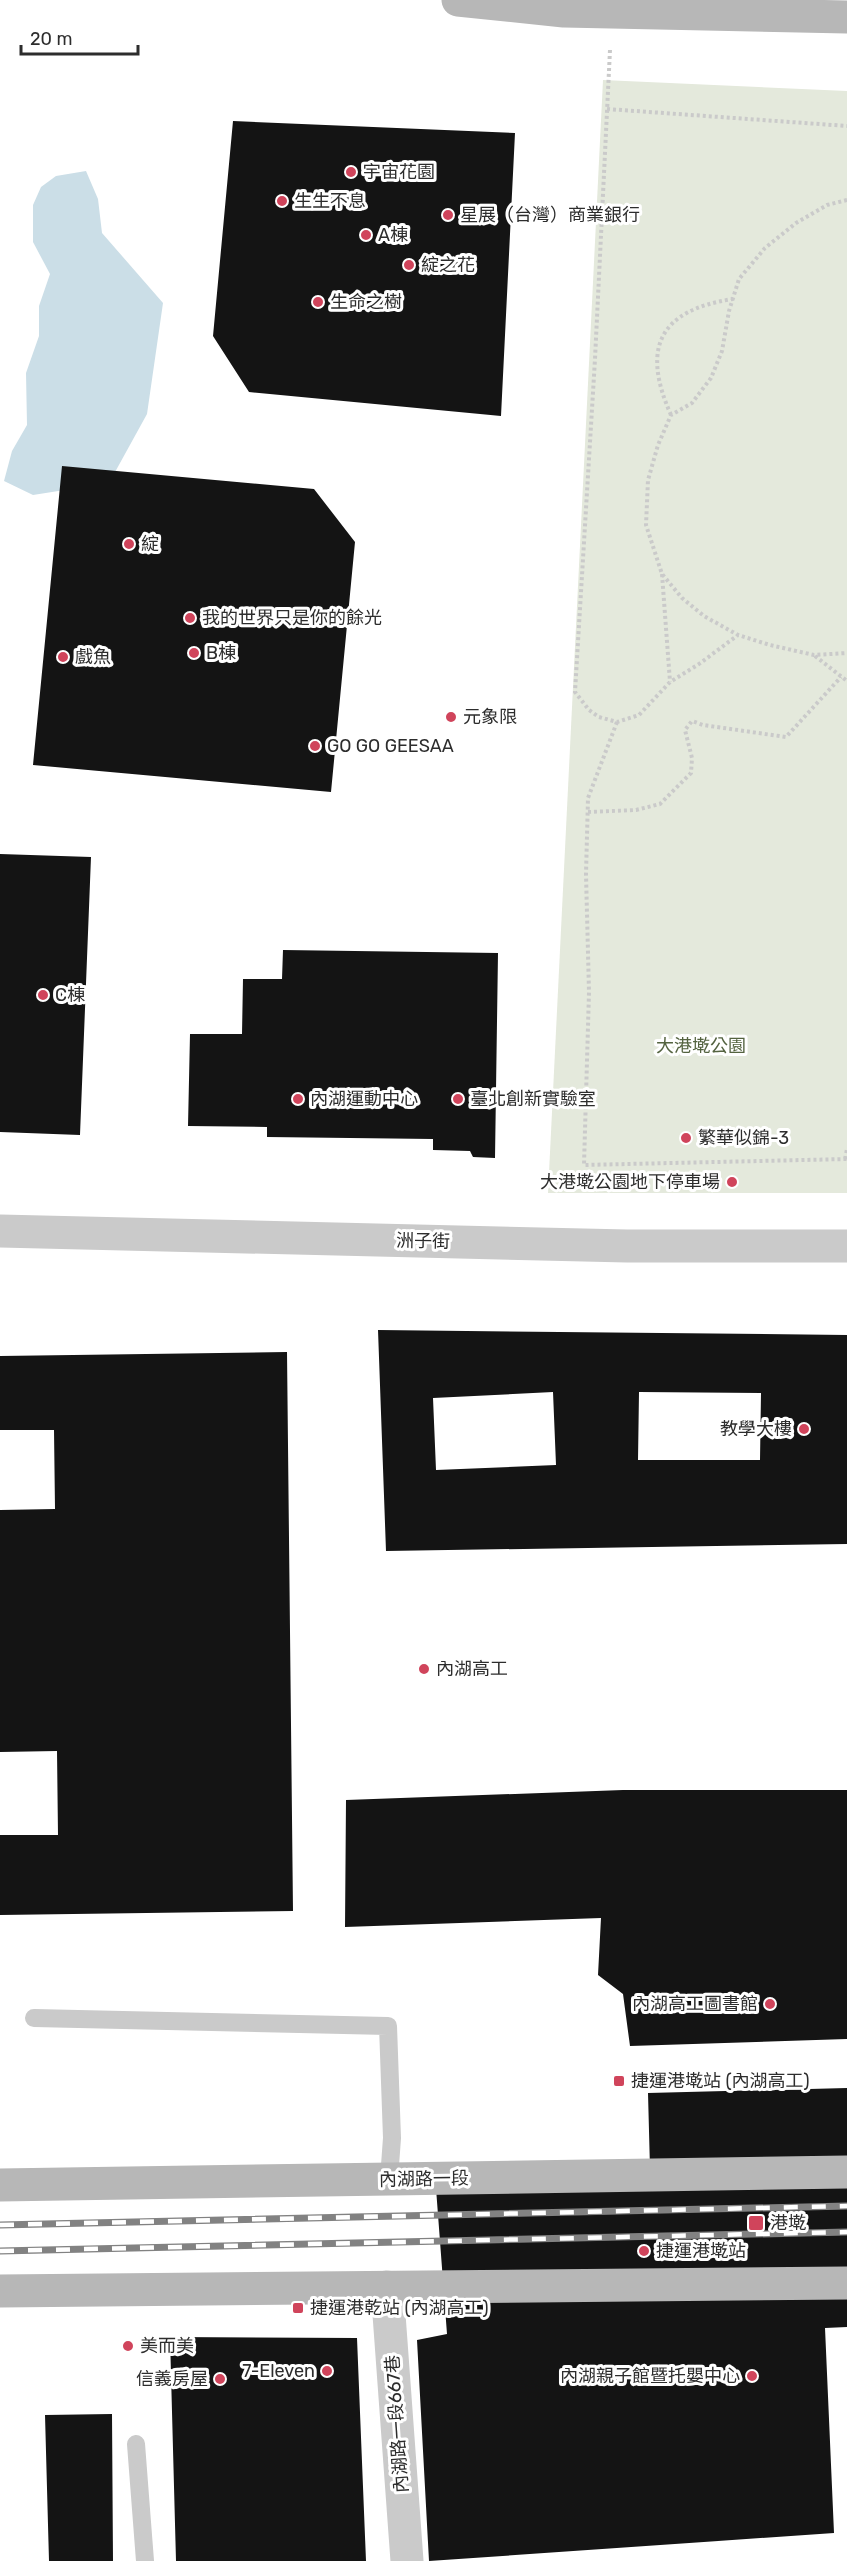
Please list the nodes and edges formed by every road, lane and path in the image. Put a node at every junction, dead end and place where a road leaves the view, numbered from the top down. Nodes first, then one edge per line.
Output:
1 (458, 0) edge
2 (564, 6) edge
3 (611, 12) junction
4 (847, 17) edge
5 (608, 109) junction
6 (847, 126) edge
7 (847, 200) edge
8 (733, 299) junction
9 (671, 416) junction
10 (662, 574) junction
11 (738, 635) junction
12 (847, 653) edge
13 (814, 656) junction
14 (841, 677) junction
15 (847, 681) edge
16 (670, 682) junction
17 (617, 723) junction
18 (588, 812) junction
19 (847, 1149) edge
20 (846, 1159) edge
21 (0, 1231) edge
22 (847, 1246) edge
23 (34, 2018) dead end
24 (847, 2172) edge
25 (389, 2179) junction
26 (0, 2185) edge
27 (847, 2283) edge
28 (387, 2287) junction
29 (0, 2291) edge
30 (136, 2444) dead end
31 (145, 2561) edge
32 (407, 2561) edge

1 - 2 main road
2 - 3 main road
3 - 4 main road
3 - 5 path
5 - 6 path
5 - 17 path
7 - 8 path
8 - 9 path
8 - 9 path
9 - 10 path
10 - 11 path
10 - 16 path
11 - 13 path
11 - 16 path
12 - 13 path
13 - 14 path
14 - 15 path
14 - 18 path
16 - 17 path
17 - 18 path
18 - 20 path
19 - 20 path
21 - 22 street, 洲子街
23 - 25 lane
24 - 25 main road, 內湖路一段
25 - 26 main road, 內湖路一段
27 - 28 main road
28 - 29 main road
28 - 32 street, 內湖路一段667巷
30 - 31 lane

